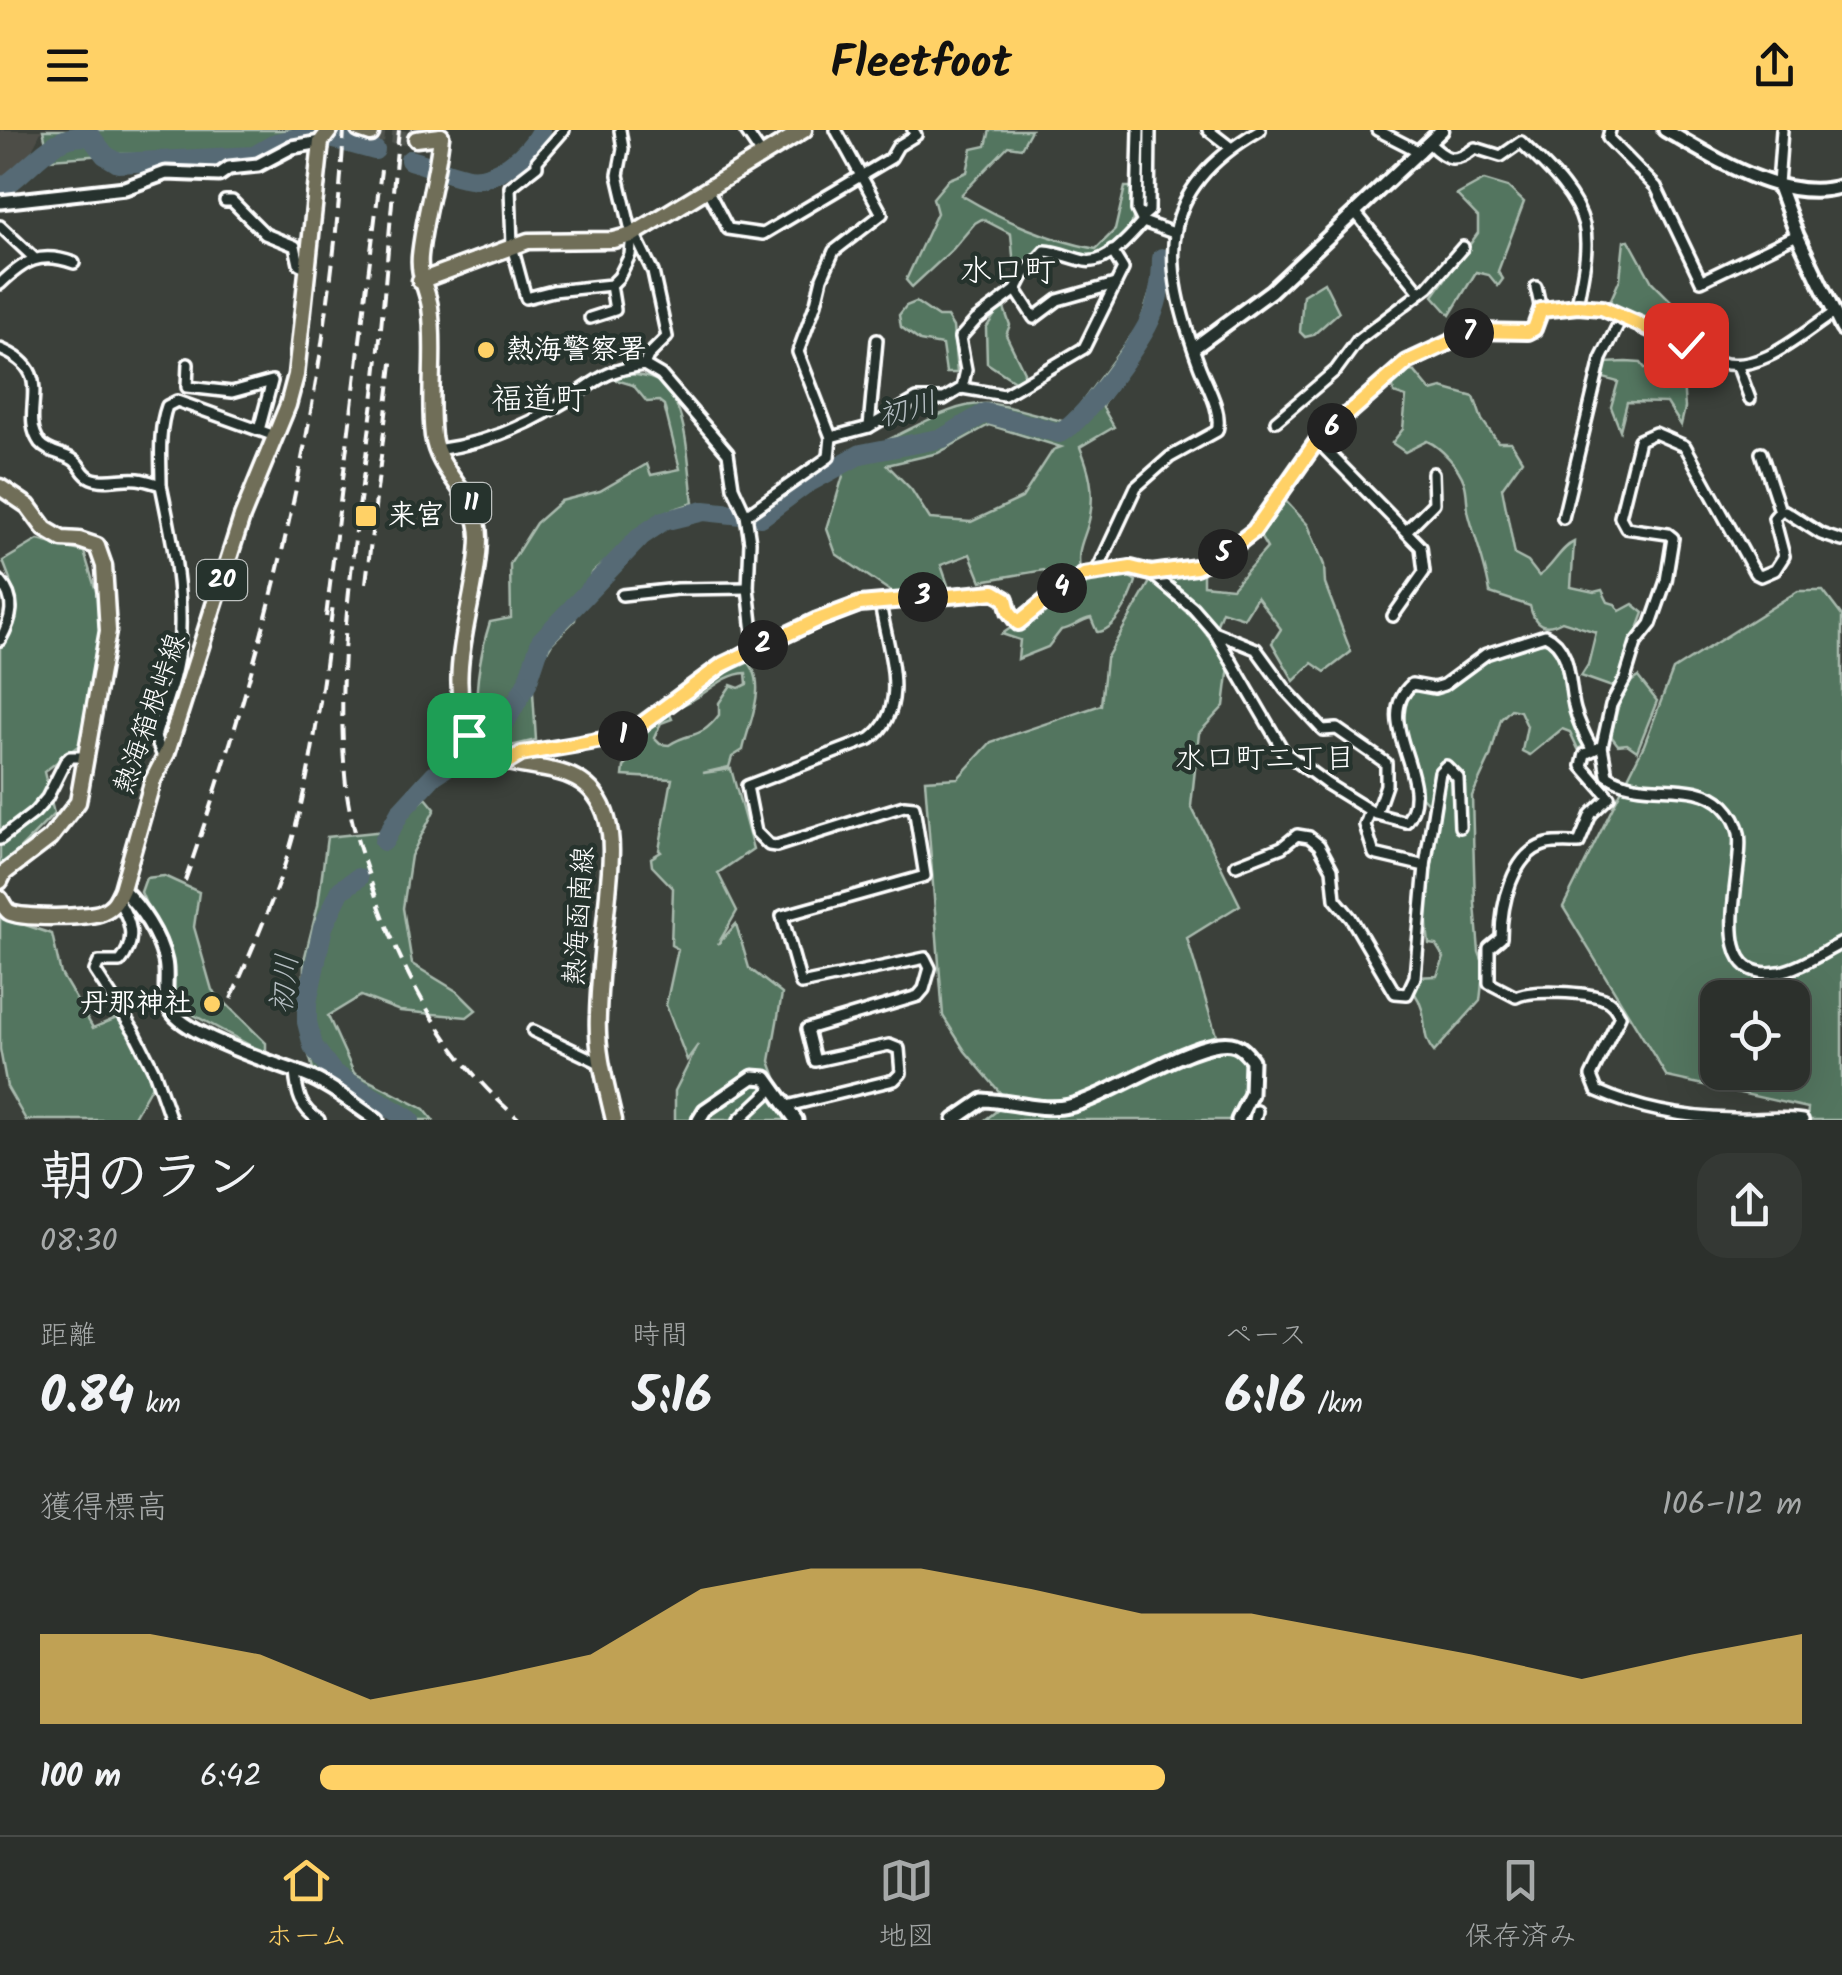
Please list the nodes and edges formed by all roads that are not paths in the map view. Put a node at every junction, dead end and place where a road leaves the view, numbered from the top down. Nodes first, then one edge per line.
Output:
1 (564, 130) edge
2 (620, 130) edge
3 (745, 130) edge
4 (804, 130) edge
5 (836, 130) edge
6 (913, 130) edge
7 (1140, 130) edge
8 (1150, 130) edge
9 (1208, 130) edge
10 (1260, 130) edge
11 (1377, 130) edge
12 (1442, 130) edge
13 (1610, 130) edge
14 (1665, 130) edge
15 (1782, 130) edge
16 (326, 133) edge
17 (431, 134) edge
18 (1230, 147) junction
19 (1425, 148) junction
20 (762, 154) junction
21 (862, 174) junction
22 (1778, 184) junction
23 (1150, 185) junction
24 (1138, 186) junction
25 (1842, 186) edge
26 (707, 188) junction
27 (224, 201) dead end
28 (0, 202) edge
29 (1355, 212) junction
30 (1146, 221) junction
31 (0, 226) edge
32 (1172, 232) junction
33 (633, 234) junction
34 (1796, 235) junction
35 (512, 246) junction
36 (1463, 247) dead end
37 (1112, 251) junction
38 (34, 258) junction
39 (74, 263) dead end
40 (308, 269) junction
41 (420, 281) junction
42 (0, 284) edge
43 (1115, 284) junction
44 (611, 286) junction
45 (1536, 287) dead end
46 (1016, 290) junction
47 (1419, 291) junction
48 (1578, 306) junction
49 (1541, 310) junction
50 (1834, 313) junction
51 (1622, 317) junction
52 (590, 318) dead end
53 (1448, 328) dead end
54 (1842, 328) edge
55 (1454, 338) junction
56 (877, 340) dead end
57 (1194, 347) junction
58 (0, 349) edge
59 (188, 364) dead end
60 (644, 365) junction
61 (1738, 367) junction
62 (962, 388) junction
63 (1750, 399) dead end
64 (1276, 421) dead end
65 (869, 426) junction
66 (259, 430) junction
67 (275, 436) junction
68 (830, 436) junction
69 (1317, 441) junction
70 (436, 450) junction
71 (1761, 453) dead end
72 (1433, 472) dead end
73 (161, 485) junction
74 (0, 488) edge
75 (1780, 512) junction
76 (746, 515) junction
77 (1563, 518) dead end
78 (1407, 530) junction
79 (1842, 542) edge
80 (1096, 572) junction
81 (1151, 573) junction
82 (0, 581) edge
83 (748, 588) junction
84 (622, 596) dead end
85 (880, 602) junction
86 (1393, 616) dead end
87 (1214, 632) junction
88 (0, 640) edge
89 (755, 650) junction
90 (1597, 747) junction
91 (86, 756) junction
92 (164, 759) junction
93 (506, 763) junction
94 (1373, 813) junction
95 (1460, 827) dead end
96 (0, 839) edge
97 (1236, 865) dead end
98 (1426, 866) junction
99 (0, 881) edge
100 (120, 894) junction
101 (0, 899) edge
102 (1842, 943) edge
103 (533, 1032) dead end
104 (602, 1064) junction
105 (295, 1072) junction
106 (774, 1088) junction
107 (787, 1106) junction
108 (1633, 1107) junction
109 (1775, 1119) edge
110 (171, 1120) edge
111 (319, 1120) edge
112 (377, 1120) edge
113 (614, 1120) edge
114 (699, 1120) edge
115 (739, 1120) edge
116 (796, 1120) edge
117 (954, 1120) edge
118 (1238, 1120) edge
119 (1626, 1120) edge
120 (1803, 1120) edge

1 - 35 street
2 - 33 street
3 - 20 street
4 - 20 main road
5 - 21 street
6 - 21 street
7 - 24 street
8 - 23 street
9 - 18 street
10 - 18 street
11 - 19 street
12 - 19 street
13 - 34 street
14 - 22 street
15 - 22 street
16 - 28 street
16 - 40 main road, 熱海箱根峠線 / 20
17 - 41 main road
18 - 32 street
19 - 29 street
19 - 48 street
20 - 26 main road
21 - 26 street
21 - 68 street
22 - 25 street
22 - 34 street
23 - 24 street
23 - 30 street
24 - 30 street
26 - 33 main road
27 - 40 street
29 - 47 street
29 - 57 street
30 - 32 street
30 - 37 street
31 - 38 street
32 - 57 street
33 - 35 main road
33 - 44 street
33 - 60 street
34 - 50 street
35 - 41 main road
35 - 44 street
36 - 47 street
37 - 43 street
37 - 46 street
38 - 39 street
38 - 42 street
40 - 67 main road, 熱海箱根峠線 / 20
41 - 70 main road, 熱海函南線 / 11
43 - 46 street
43 - 62 street
44 - 52 street
45 - 49 street
46 - 62 street
47 - 64 street
48 - 49 street
48 - 51 street
49 - 55 street
50 - 54 street
50 - 61 street
51 - 61 street
51 - 77 street
53 - 55 street
55 - 69 street
56 - 65 street
57 - 80 street
58 - 73 street
59 - 66 street
60 - 70 street
60 - 76 street
61 - 63 street
62 - 65 street
65 - 68 street
66 - 67 street
66 - 73 street
67 - 92 main road, 熱海箱根峠線 / 20
68 - 76 street
69 - 78 street
69 - 81 street
70 - 93 main road, 熱海函南線 / 11
71 - 75 street
72 - 78 street
73 - 92 street
74 - 91 main road, 熱海箱根峠線
75 - 79 street
75 - 90 street
76 - 83 street
78 - 86 street
80 - 81 street
80 - 85 street
81 - 87 street
82 - 88 street
83 - 84 street
83 - 89 street
85 - 89 street
85 - 107 street
87 - 94 street
87 - 94 street
89 - 93 street
90 - 94 street
90 - 102 street
90 - 108 street
91 - 96 street
91 - 99 main road, 熱海箱根峠線
92 - 100 main road, 熱海箱根峠線 / 20
93 - 104 main road, 熱海函南線 / 11
94 - 98 street
95 - 98 street
97 - 98 street
100 - 101 main road
100 - 105 street
100 - 110 street
103 - 104 street
104 - 113 main road, 熱海函南線 / 11
105 - 111 street
105 - 112 street
106 - 107 street
106 - 114 street
106 - 115 street
107 - 116 street
108 - 109 street
108 - 119 street
109 - 120 street
117 - 118 street

